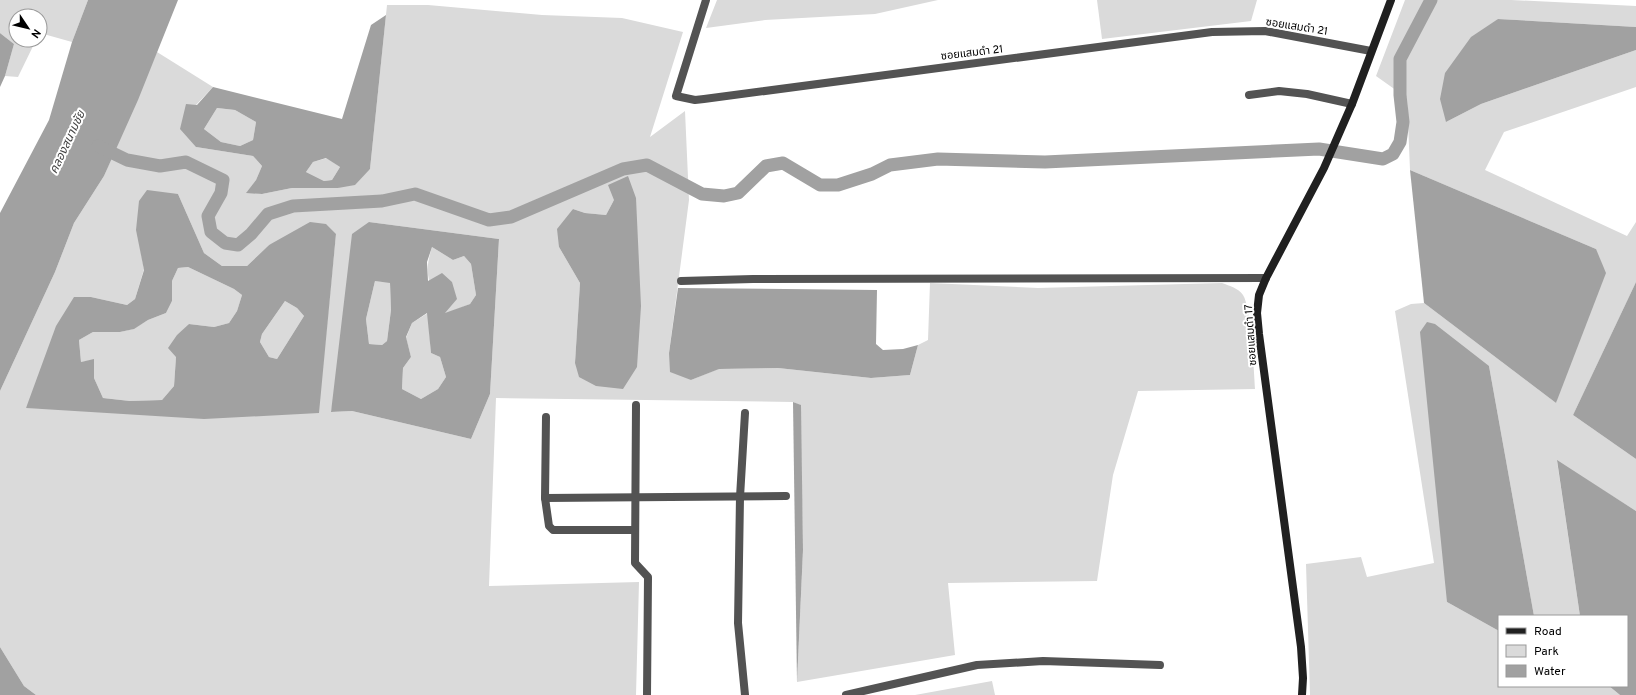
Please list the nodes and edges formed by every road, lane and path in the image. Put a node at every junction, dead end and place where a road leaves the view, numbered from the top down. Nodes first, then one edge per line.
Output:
1 (706, 0) edge
2 (1390, 0) edge
3 (1370, 51) junction
4 (1249, 95) dead end
5 (1352, 104) junction
6 (1266, 278) junction
7 (681, 281) dead end
8 (636, 405) dead end
9 (745, 414) dead end
10 (546, 417) dead end
11 (786, 496) dead end
12 (635, 497) junction
13 (740, 497) junction
14 (545, 498) junction
15 (635, 530) junction
16 (1160, 665) dead end
17 (647, 695) edge
18 (745, 695) edge
19 (846, 695) edge
20 (1302, 695) edge

1 - 3 street, ซอยแสมดำ 21
2 - 3 street, ซอยแสมดำ 17
3 - 5 street, ซอยแสมดำ 17
4 - 5 street
5 - 6 street, ซอยแสมดำ 17
6 - 7 street
6 - 20 street, ซอยแสมดำ 17
8 - 12 street
9 - 13 street
10 - 14 street
11 - 13 street
12 - 13 street
12 - 14 street
12 - 15 street
13 - 18 street
14 - 15 street
15 - 17 street
16 - 19 street

